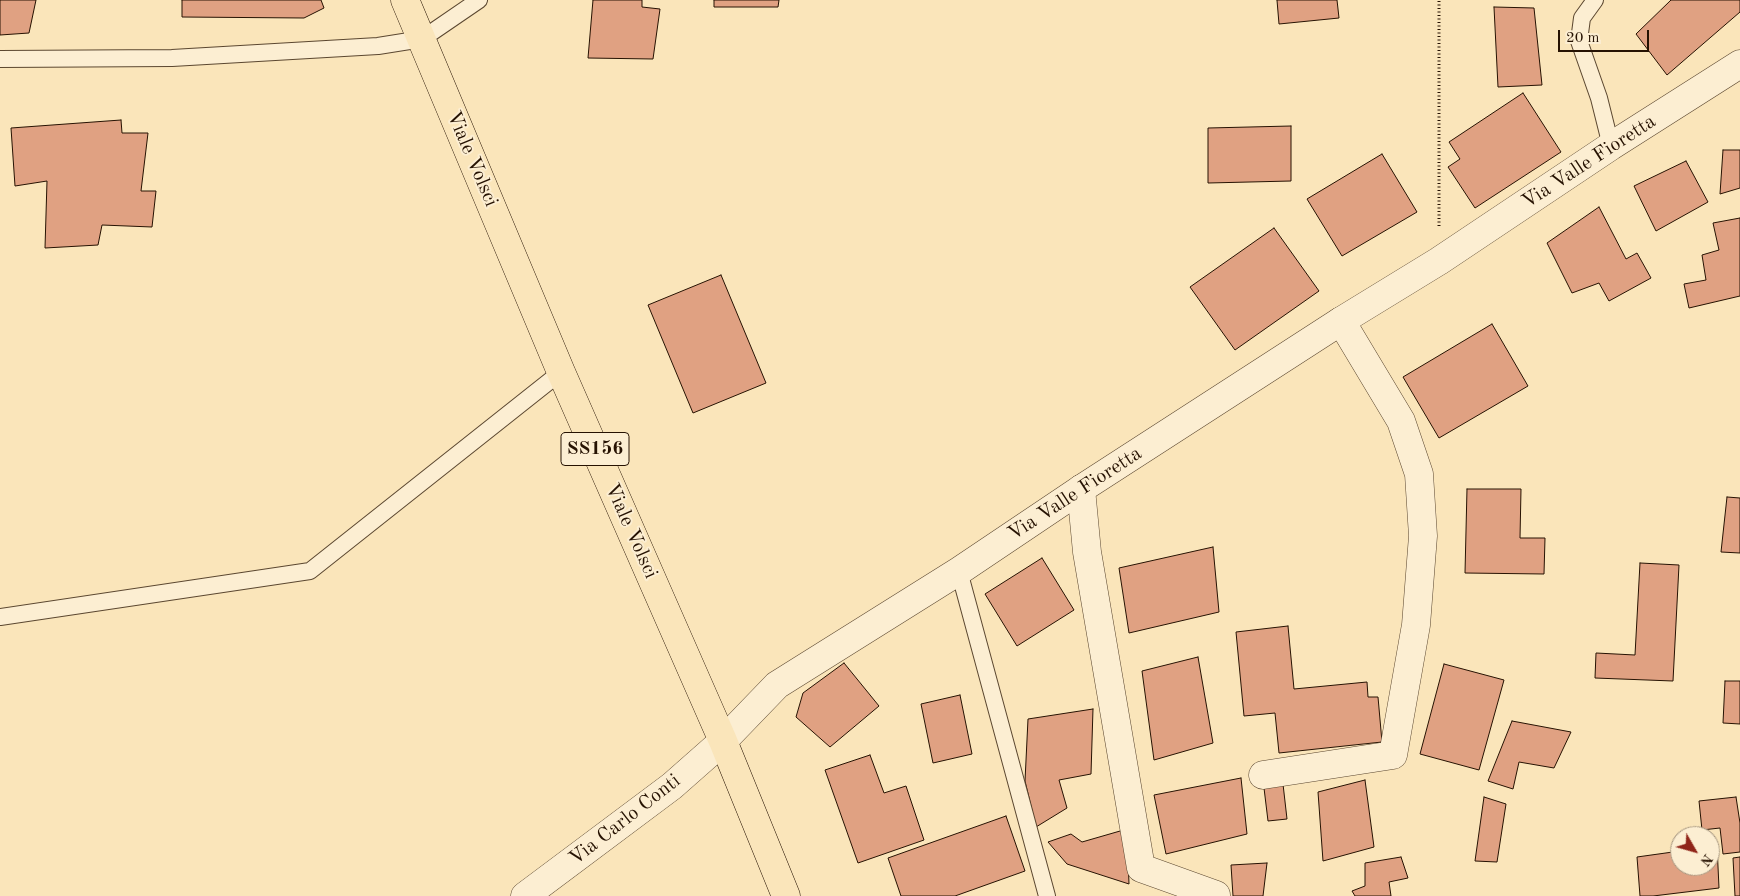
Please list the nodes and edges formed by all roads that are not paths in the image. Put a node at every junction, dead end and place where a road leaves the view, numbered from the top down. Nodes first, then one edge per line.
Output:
1 (405, 0) edge
2 (479, 0) edge
3 (1595, 0) edge
4 (422, 39) junction
5 (0, 58) edge
6 (1740, 64) edge
7 (1612, 146) junction
8 (1341, 321) junction
9 (561, 372) junction
10 (1081, 489) junction
11 (959, 571) junction
12 (0, 618) edge
13 (723, 741) junction
14 (1263, 775) dead end
15 (1216, 895) edge
16 (525, 896) edge
17 (786, 896) edge
18 (1047, 896) edge

1 - 4 main road, Viale Volsci / SS156
2 - 4 lane
3 - 7 lane
4 - 5 lane
4 - 9 main road, Viale Volsci / SS156
6 - 7 street, Via Valle Fioretta
7 - 8 street, Via Valle Fioretta
8 - 10 street, Via Valle Fioretta
8 - 14 street
9 - 12 lane
9 - 13 main road, Viale Volsci / SS156
10 - 11 street, Via Valle Fioretta
10 - 15 street
11 - 13 street, Via Valle Fioretta
11 - 18 lane
13 - 16 street, Via Carlo Conti
13 - 17 main road, Viale Volsci / SS156

